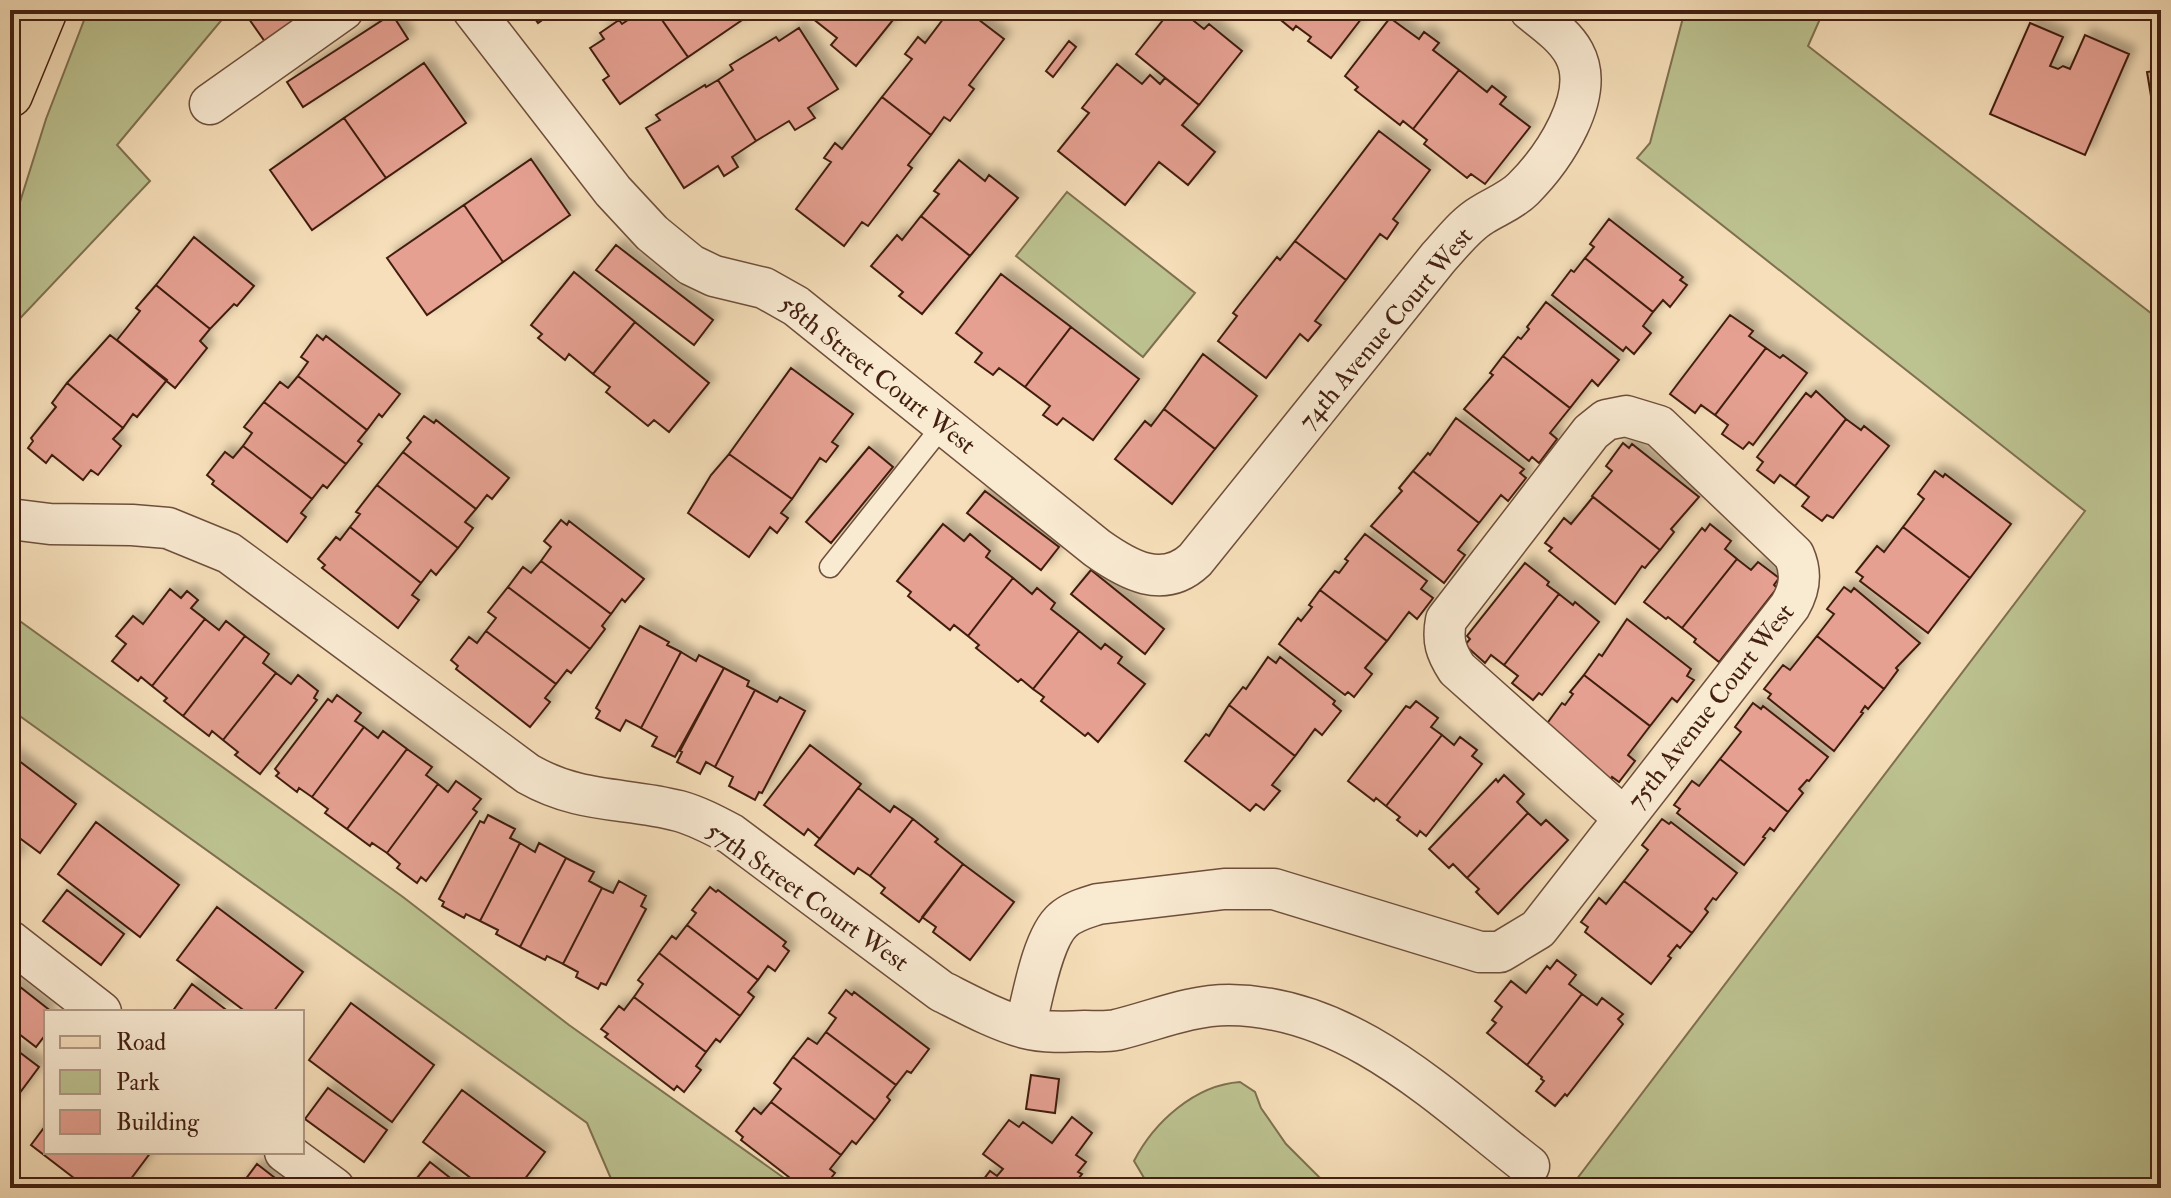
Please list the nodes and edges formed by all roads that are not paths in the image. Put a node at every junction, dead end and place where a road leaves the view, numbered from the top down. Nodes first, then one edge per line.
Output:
1 (45, 10) edge
2 (343, 10) edge
3 (473, 10) edge
4 (1530, 10) edge
5 (12, 86) edge
6 (210, 104) dead end
7 (944, 424) junction
8 (10, 519) edge
9 (830, 567) dead end
10 (1175, 574) joint
11 (1624, 818) junction
12 (10, 941) edge
13 (98, 1010) edge
14 (1025, 1028) junction
15 (288, 1154) edge
16 (1529, 1166) dead end
17 (334, 1188) edge

1 - 5 main road
2 - 6 street
3 - 7 street, 58th Street Court West
4 - 10 street, 74th Avenue Court West
7 - 9 lane
7 - 10 street, 58th Street Court West
8 - 14 street, 57th Street Court West
11 - 11 street, 75th Avenue Court West
11 - 14 street, 75th Avenue Court West
12 - 13 street
14 - 16 street, 57th Street Court West
15 - 17 street

